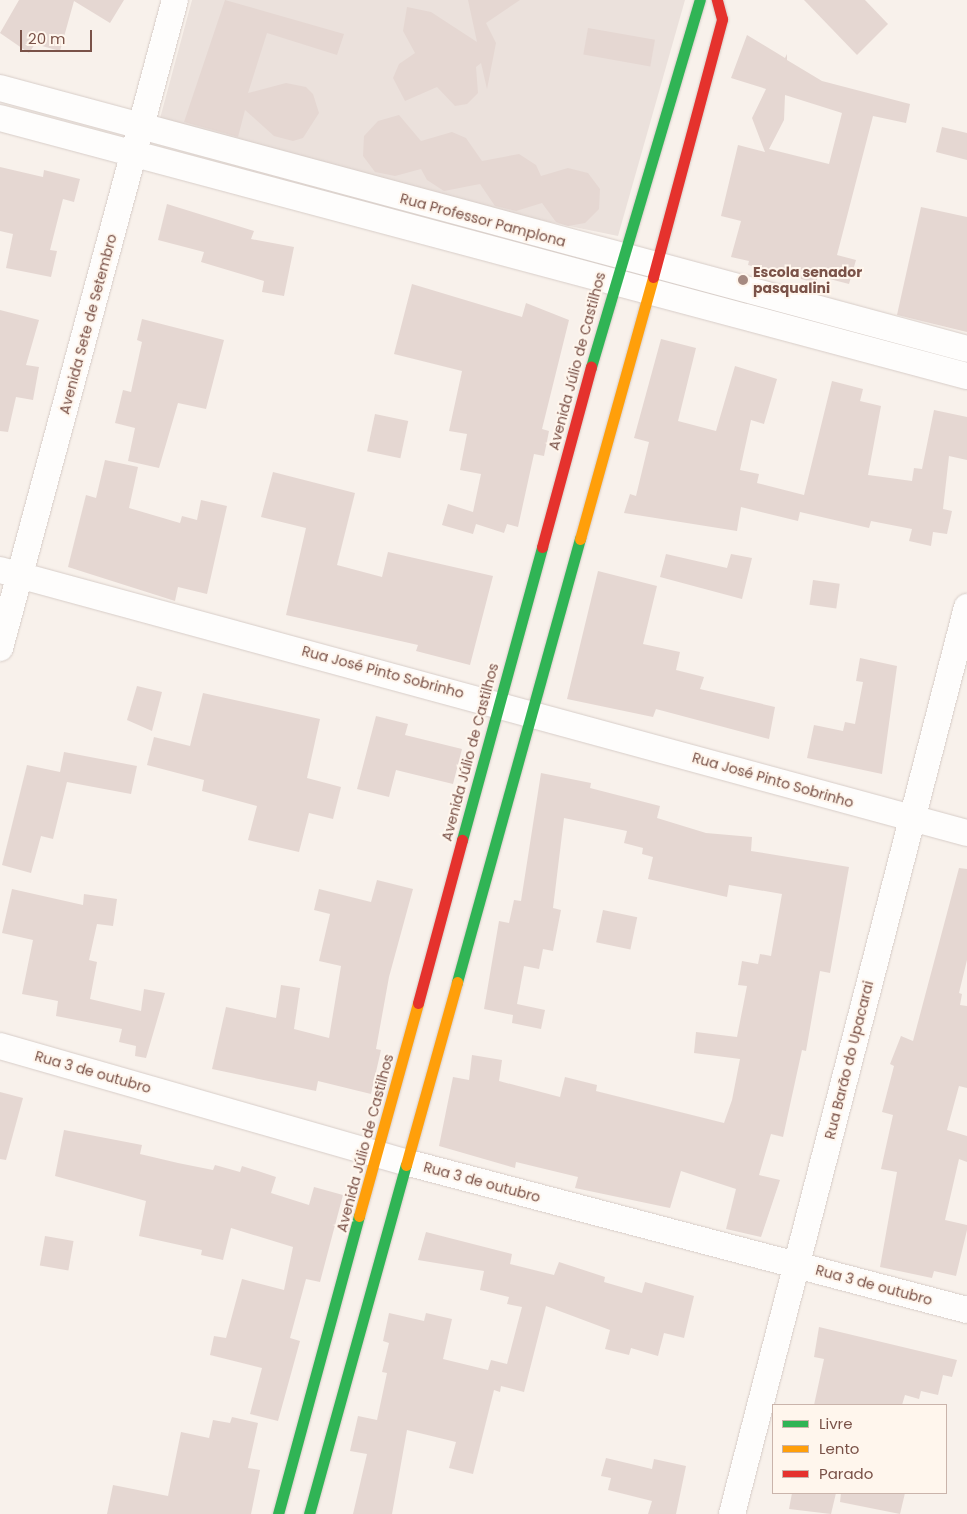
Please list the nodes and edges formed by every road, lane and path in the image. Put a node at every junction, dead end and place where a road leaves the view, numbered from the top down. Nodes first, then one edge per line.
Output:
1 (175, 0) edge
2 (700, 0) edge
3 (717, 0) edge
4 (0, 88) edge
5 (0, 118) edge
6 (142, 128) junction
7 (134, 155) junction
8 (376, 191) junction
9 (369, 218) junction
10 (622, 256) junction
11 (658, 264) junction
12 (614, 283) junction
13 (649, 291) junction
14 (779, 297) junction
15 (772, 324) junction
16 (898, 330) junction
17 (967, 349) edge
18 (891, 356) junction
19 (967, 376) edge
20 (584, 393) junction
21 (619, 402) junction
22 (10, 573) edge
23 (967, 607) edge
24 (0, 648) edge
25 (498, 702) junction
26 (532, 713) junction
27 (909, 818) junction
28 (967, 833) edge
29 (437, 932) junction
30 (470, 941) junction
31 (0, 1046) edge
32 (379, 1153) junction
33 (409, 1163) junction
34 (799, 1264) junction
35 (342, 1287) junction
36 (371, 1296) junction
37 (967, 1310) edge
38 (306, 1473) junction
39 (278, 1514) edge
40 (309, 1514) edge
41 (732, 1514) edge

1 - 6 street, Avenida Sete de Setembro
2 - 10 street, Avenida Júlio de Castilhos
3 - 11 street, Avenida Júlio de Castilhos
4 - 6 street, Rua Professor Pamplona
5 - 7 street, Rua Professor Pamplona
6 - 7 street, Avenida Sete de Setembro
6 - 8 street, Rua Professor Pamplona
7 - 9 street, Rua Professor Pamplona
7 - 22 street, Avenida Sete de Setembro
8 - 9 street
8 - 10 street, Rua Professor Pamplona
9 - 12 street, Rua Professor Pamplona
10 - 11 street, Rua Professor Pamplona
10 - 12 street, Avenida Júlio de Castilhos
11 - 13 street, Avenida Júlio de Castilhos
11 - 14 street, Rua Professor Pamplona
12 - 13 street, Rua Professor Pamplona
12 - 20 street, Avenida Júlio de Castilhos
13 - 15 street, Rua Professor Pamplona
13 - 21 street, Avenida Júlio de Castilhos
14 - 15 street
14 - 16 street, Rua Professor Pamplona
15 - 18 street, Rua Professor Pamplona
16 - 17 street, Rua Professor Pamplona
16 - 18 street
18 - 19 street, Rua Professor Pamplona
20 - 21 street
20 - 25 street, Avenida Júlio de Castilhos
21 - 26 street, Avenida Júlio de Castilhos
22 - 24 street, Avenida Sete de Setembro
22 - 25 street, Rua José Pinto Sobrinho
23 - 27 street, Rua Barão do Upacarai
25 - 26 street, Rua José Pinto Sobrinho
25 - 29 street, Avenida Júlio de Castilhos
26 - 27 street, Rua José Pinto Sobrinho
26 - 30 street, Avenida Júlio de Castilhos
27 - 28 street, Rua José Pinto Sobrinho
27 - 34 street, Rua Barão do Upacarai
29 - 30 street
29 - 32 street, Avenida Júlio de Castilhos
30 - 33 street, Avenida Júlio de Castilhos
31 - 32 street, Rua 3 de outubro
32 - 33 street, Rua 3 de outubro
32 - 35 street, Avenida Júlio de Castilhos
33 - 34 street, Rua 3 de outubro
33 - 36 street, Avenida Júlio de Castilhos
34 - 37 street, Rua 3 de outubro
34 - 41 street, Rua Barão do Upacarai
35 - 36 street
35 - 38 street, Avenida Júlio de Castilhos
36 - 38 street, Avenida Júlio de Castilhos
38 - 39 street, Avenida Júlio de Castilhos
38 - 40 street, Avenida Júlio de Castilhos

